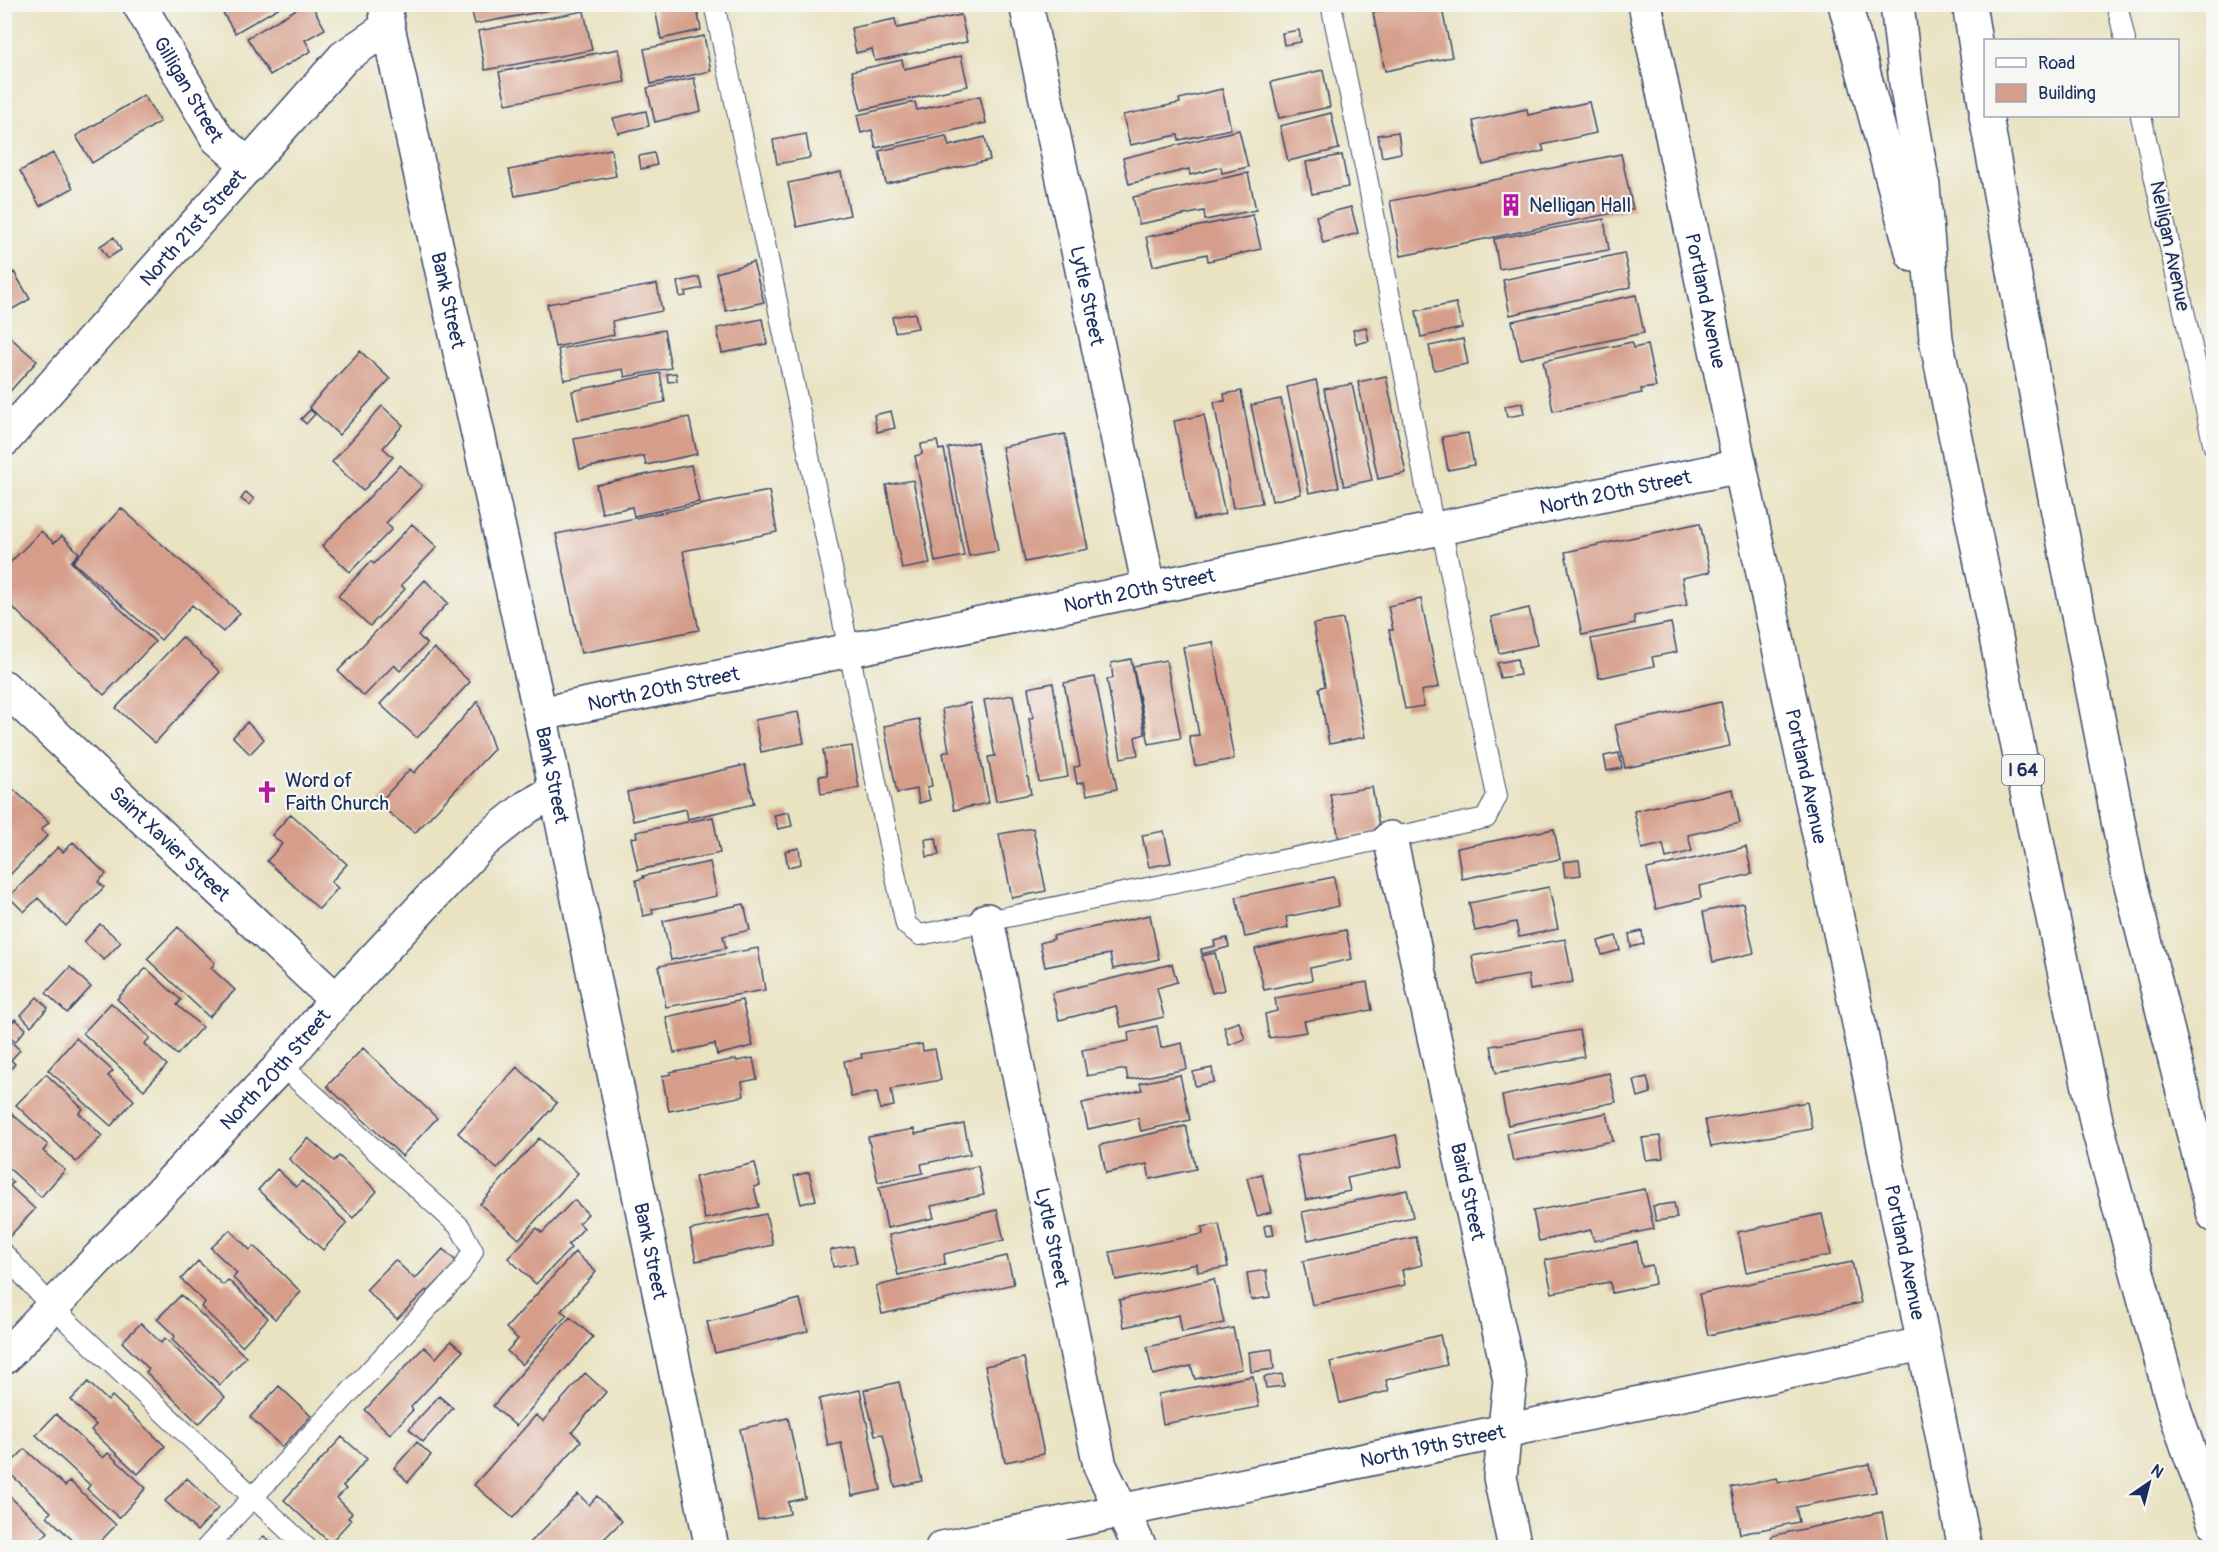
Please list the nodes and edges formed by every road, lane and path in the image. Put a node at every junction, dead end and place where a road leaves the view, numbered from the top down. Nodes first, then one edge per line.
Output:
1 (139, 4) edge
2 (714, 4) edge
3 (1026, 4) edge
4 (1331, 4) edge
5 (1645, 4) edge
6 (1845, 4) edge
7 (1897, 4) edge
8 (1969, 4) edge
9 (2117, 4) edge
10 (387, 16) edge
11 (2125, 39) edge
12 (1984, 98) edge
13 (1986, 117) edge
14 (2141, 117) edge
15 (249, 166) junction
16 (1936, 339) junction
17 (4, 440) edge
18 (2214, 447) edge
19 (1740, 466) junction
20 (1438, 528) junction
21 (1149, 587) junction
22 (848, 650) junction
23 (4, 687) edge
24 (540, 714) junction
25 (555, 790) junction
26 (1390, 838) junction
27 (987, 920) junction
28 (336, 1000) junction
29 (281, 1065) junction
30 (2214, 1215) edge
31 (4, 1254) edge
32 (52, 1306) junction
33 (1923, 1344) junction
34 (4, 1358) edge
35 (1505, 1432) junction
36 (253, 1496) junction
37 (1122, 1511) junction
38 (2214, 1522) edge
39 (206, 1548) edge
40 (307, 1548) edge
41 (712, 1548) edge
42 (942, 1548) edge
43 (1140, 1548) edge
44 (1515, 1548) edge
45 (1965, 1548) edge

1 - 15 main road, Gilligan Street
2 - 22 lane
3 - 21 main road, Lytle Street
4 - 20 lane
5 - 19 main road, Portland Avenue
6 - 16 main road
7 - 16 main road, I 64
8 - 12 main road
9 - 11 lane
10 - 15 main road, North 21st Street
10 - 24 main road, Bank Street
13 - 30 main road
14 - 18 lane, Nelligan Avenue
15 - 17 main road, North 21st Street
16 - 38 main road, I 64
19 - 20 main road, North 20th Street
19 - 33 main road, Portland Avenue
20 - 21 main road, North 20th Street
20 - 26 lane
21 - 22 main road, North 20th Street
22 - 24 main road, North 20th Street
22 - 27 lane
23 - 28 main road, Saint Xavier Street
24 - 25 main road, Bank Street
25 - 28 main road, North 20th Street
25 - 41 main road, Bank Street
26 - 27 lane
26 - 35 main road, Baird Street
27 - 37 main road, Lytle Street
28 - 29 main road, North 20th Street
29 - 32 main road, North 20th Street
29 - 36 lane
31 - 32 lane
32 - 34 main road, North 20th Street
32 - 36 lane
33 - 35 main road, North 19th Street
33 - 45 main road, Portland Avenue
35 - 37 main road, North 19th Street
35 - 44 main road, Baird Street
36 - 39 lane
36 - 40 lane
37 - 42 main road, North 19th Street
37 - 43 main road, Lytle Street

